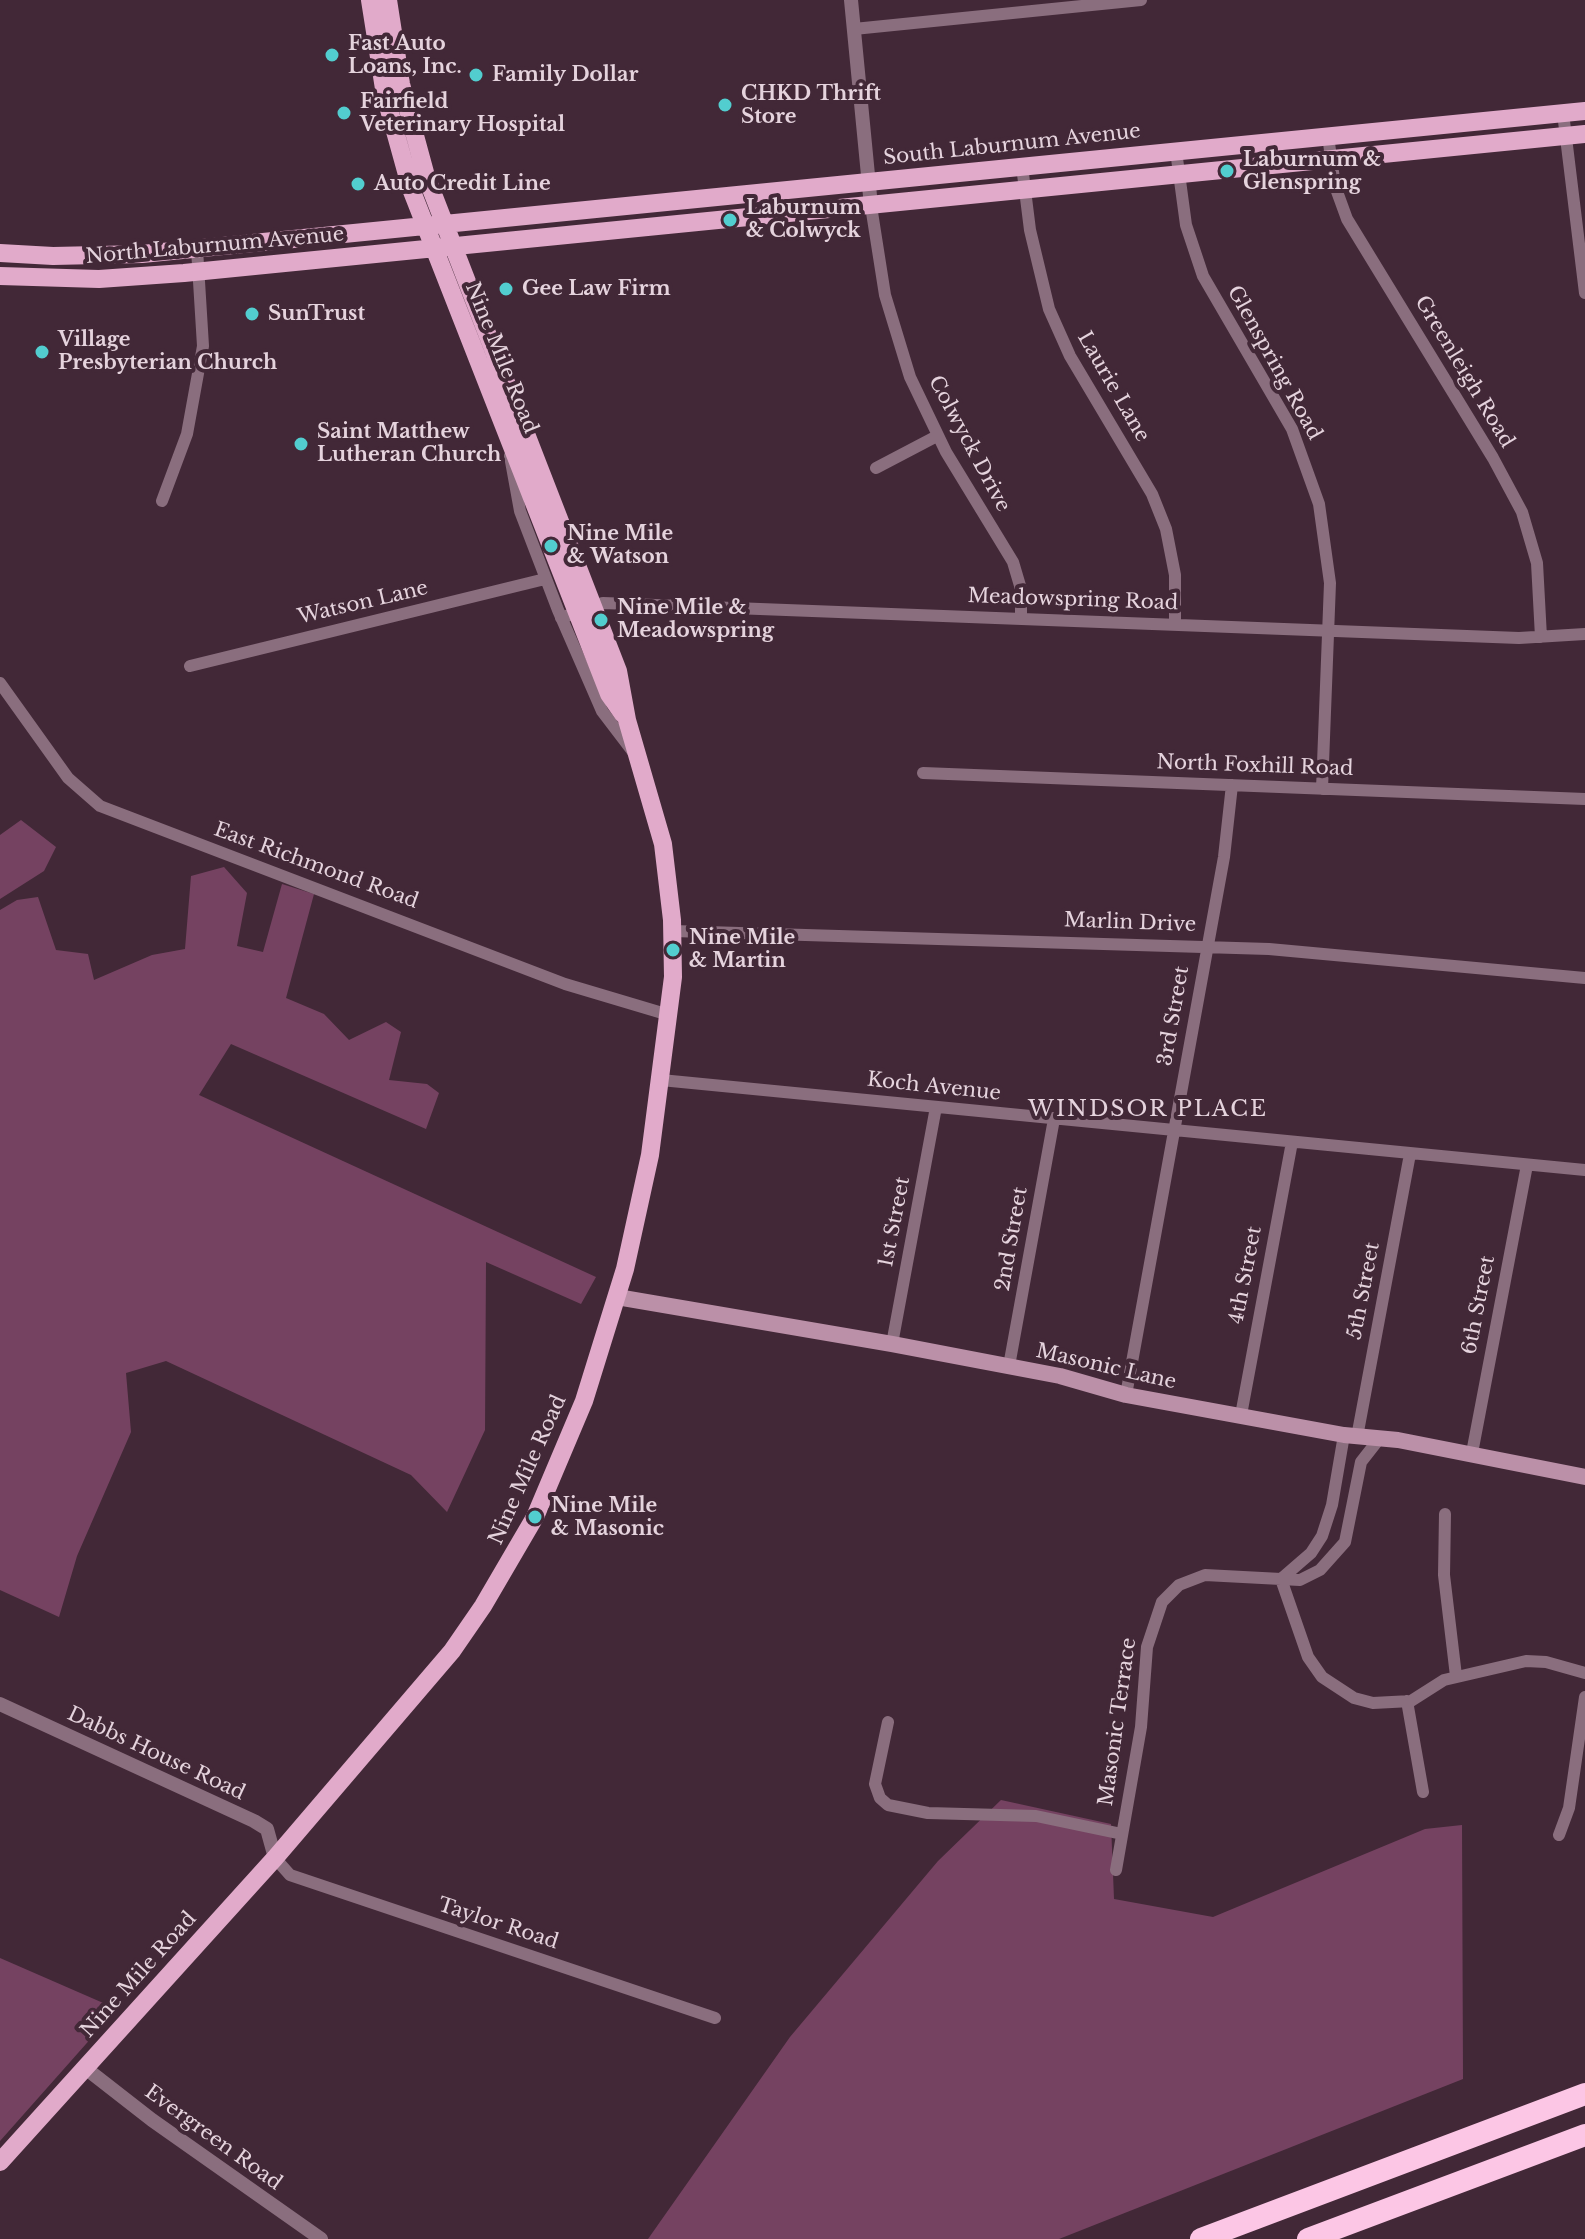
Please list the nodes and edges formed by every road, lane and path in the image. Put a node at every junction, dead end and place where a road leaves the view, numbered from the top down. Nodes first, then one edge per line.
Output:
1 (370, 0) edge
2 (388, 0) edge
3 (851, 0) edge
4 (1141, 0) edge
5 (1007, 7) edge
6 (854, 29) junction
7 (1585, 111) edge
8 (1563, 113) junction
9 (1585, 134) edge
10 (1328, 136) junction
11 (1566, 136) junction
12 (1176, 151) junction
13 (1332, 160) junction
14 (1022, 166) junction
15 (1179, 176) junction
16 (869, 181) junction
17 (1025, 191) junction
18 (682, 200) junction
19 (871, 206) junction
20 (434, 226) junction
21 (639, 230) junction
22 (442, 246) junction
23 (197, 249) junction
24 (0, 253) edge
25 (199, 271) junction
26 (0, 276) edge
27 (1585, 293) edge
28 (937, 436) junction
29 (510, 440) junction
30 (876, 468) dead end
31 (162, 501) dead end
32 (545, 579) junction
33 (577, 612) junction
34 (1021, 618) junction
35 (1175, 624) junction
36 (1329, 630) junction
37 (1585, 634) edge
38 (1541, 637) junction
39 (190, 666) dead end
40 (0, 683) edge
41 (641, 763) junction
42 (923, 773) dead end
43 (1232, 785) junction
44 (1322, 789) junction
45 (1585, 799) edge
46 (673, 931) junction
47 (1207, 946) junction
48 (1585, 978) edge
49 (669, 1015) junction
50 (661, 1080) junction
51 (936, 1107) junction
52 (1054, 1119) junction
53 (1175, 1131) junction
54 (1292, 1142) junction
55 (1410, 1154) junction
56 (1527, 1165) junction
57 (1585, 1170) edge
58 (617, 1297) junction
59 (892, 1344) junction
60 (1009, 1366) junction
61 (1126, 1395) junction
62 (1241, 1415) junction
63 (1350, 1436) junction
64 (1379, 1439) junction
65 (1472, 1453) junction
66 (1585, 1477) edge
67 (1445, 1514) dead end
68 (1281, 1579) junction
69 (1585, 1673) edge
70 (1456, 1676) junction
71 (1585, 1697) edge
72 (1407, 1701) junction
73 (0, 1704) edge
74 (888, 1722) dead end
75 (1423, 1792) dead end
76 (1122, 1834) junction
77 (1559, 1835) dead end
78 (275, 1858) junction
79 (1116, 1870) dead end
80 (715, 2018) dead end
81 (84, 2067) junction
82 (1585, 2094) edge
83 (1585, 2135) edge
84 (0, 2162) edge
85 (321, 2239) edge
86 (1201, 2239) edge
87 (1308, 2239) edge

1 - 20 main road, Nine Mile Road
2 - 20 main road, Nine Mile Road
3 - 6 street, Colwyck Drive
4 - 5 street
5 - 6 street
6 - 16 street, Colwyck Drive
7 - 8 main road, South Laburnum Avenue
8 - 10 main road, South Laburnum Avenue
8 - 11 street
9 - 11 main road
10 - 12 main road, South Laburnum Avenue
10 - 13 street, Greenleigh Road
11 - 13 main road
11 - 27 street
12 - 14 main road, South Laburnum Avenue
12 - 15 street, Glenspring Road
13 - 15 main road
13 - 38 street, Greenleigh Road
14 - 16 main road, South Laburnum Avenue
14 - 17 street, Laurie Lane
15 - 17 main road
15 - 36 street, Glenspring Road
16 - 18 main road, South Laburnum Avenue
16 - 19 street, Colwyck Drive
17 - 19 main road
17 - 35 street, Laurie Lane
18 - 20 main road, South Laburnum Avenue
18 - 21 main road
19 - 21 main road
19 - 28 street, Colwyck Drive
20 - 22 main road, Nine Mile Road
20 - 23 main road, North Laburnum Avenue
21 - 22 main road
22 - 25 main road, North Laburnum Avenue
22 - 29 main road, Nine Mile Road
22 - 33 main road, Nine Mile Road
23 - 24 main road, North Laburnum Avenue
23 - 25 street
25 - 26 main road, North Laburnum Avenue
25 - 31 street
28 - 30 street
28 - 34 street, Colwyck Drive
29 - 32 street
29 - 33 main road, Nine Mile Road
32 - 33 street
32 - 39 street, Watson Lane
33 - 34 street, Meadowspring Road
33 - 41 main road, Nine Mile Road
33 - 41 street
34 - 35 street, Meadowspring Road
35 - 36 street, Meadowspring Road
36 - 38 street, Meadowspring Road
36 - 44 street, Glenspring Road
37 - 38 street, Meadowspring Road
40 - 49 street, East Richmond Road
41 - 46 main road, Nine Mile Road
42 - 43 street, North Foxhill Road
43 - 44 street, North Foxhill Road
43 - 47 street, 3rd Street
44 - 45 street, North Foxhill Road
46 - 47 street, Marlin Drive
46 - 49 main road, Nine Mile Road
47 - 48 street, Marlin Drive
47 - 53 street, 3rd Street
49 - 50 main road, Nine Mile Road
50 - 51 street, Koch Avenue
50 - 58 main road, Nine Mile Road
51 - 52 street, Koch Avenue
51 - 59 street, 1st Street
52 - 53 street, Koch Avenue
52 - 60 street, 2nd Street
53 - 54 street, Koch Avenue
53 - 61 street, 3rd Street
54 - 55 street, Koch Avenue
54 - 62 street, 4th Street
55 - 56 street, Koch Avenue
55 - 63 street, 5th Street
56 - 57 street, Koch Avenue
56 - 65 street, 6th Street
58 - 59 main road, Masonic Lane
58 - 78 main road, Nine Mile Road
59 - 60 main road, Masonic Lane
60 - 61 main road, Masonic Lane
61 - 62 main road, Masonic Lane
62 - 63 main road, Masonic Lane
63 - 64 main road, Masonic Lane
63 - 68 street
64 - 65 main road, Masonic Lane
64 - 68 street, Masonic Terrace
65 - 66 main road, Masonic Lane
67 - 70 street
68 - 72 street
68 - 76 street, Masonic Terrace
69 - 70 street
70 - 72 street
71 - 77 street
72 - 75 street
73 - 78 street, Dabbs House Road
74 - 76 street, Masonic Terrace
76 - 79 street, Masonic Terrace
78 - 80 street, Taylor Road
78 - 81 main road, Nine Mile Road
81 - 84 main road, Nine Mile Road
81 - 85 street, Evergreen Road
82 - 86 highway
83 - 87 highway

